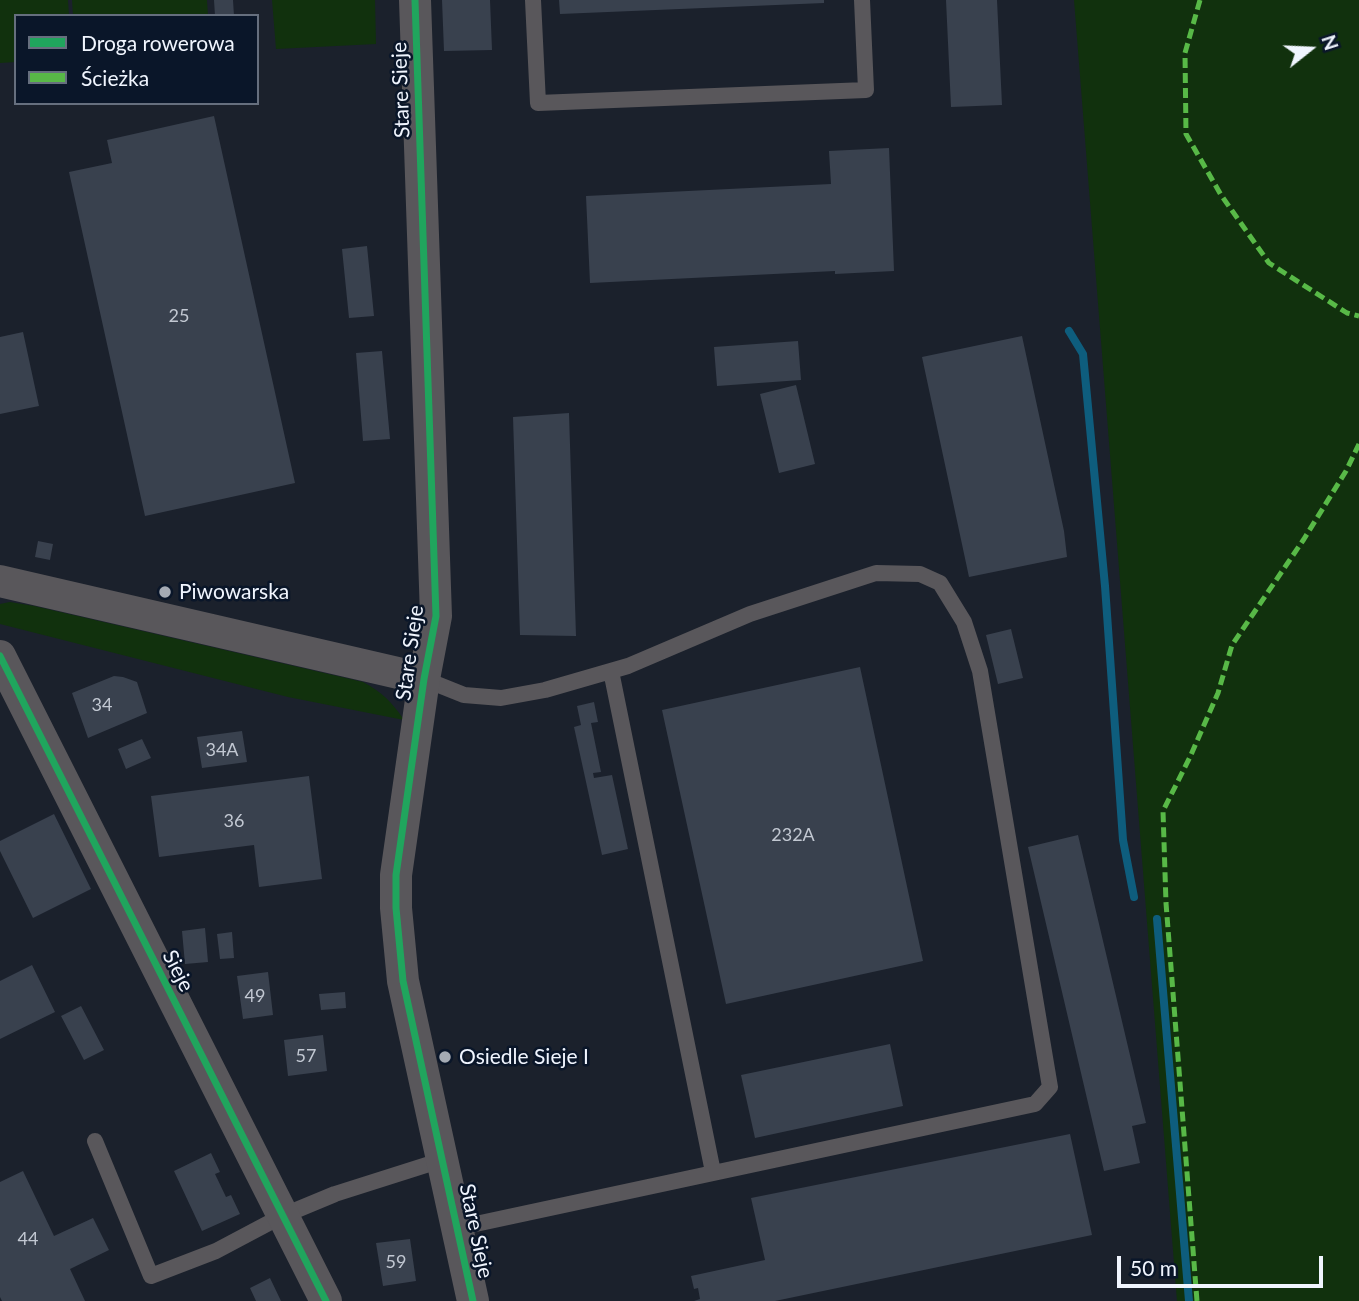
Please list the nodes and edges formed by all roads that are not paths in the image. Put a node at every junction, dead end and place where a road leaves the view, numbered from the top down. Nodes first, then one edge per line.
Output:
1 (415, 0) edge
2 (533, 0) edge
3 (862, 0) edge
4 (0, 581) edge
5 (0, 656) edge
6 (611, 671) junction
7 (424, 678) junction
8 (95, 1141) dead end
9 (442, 1160) junction
10 (713, 1172) junction
11 (282, 1216) junction
12 (457, 1227) junction
13 (326, 1301) edge
14 (473, 1301) edge

1 - 7 street, Stare Sieje
2 - 3 lane
4 - 7 street
5 - 11 street, Sieje
6 - 7 lane
6 - 10 lane
6 - 10 lane
7 - 9 street, Stare Sieje
8 - 11 lane
9 - 11 lane
9 - 12 street, Stare Sieje
10 - 12 lane
11 - 13 street, Sieje
12 - 14 street, Stare Sieje

